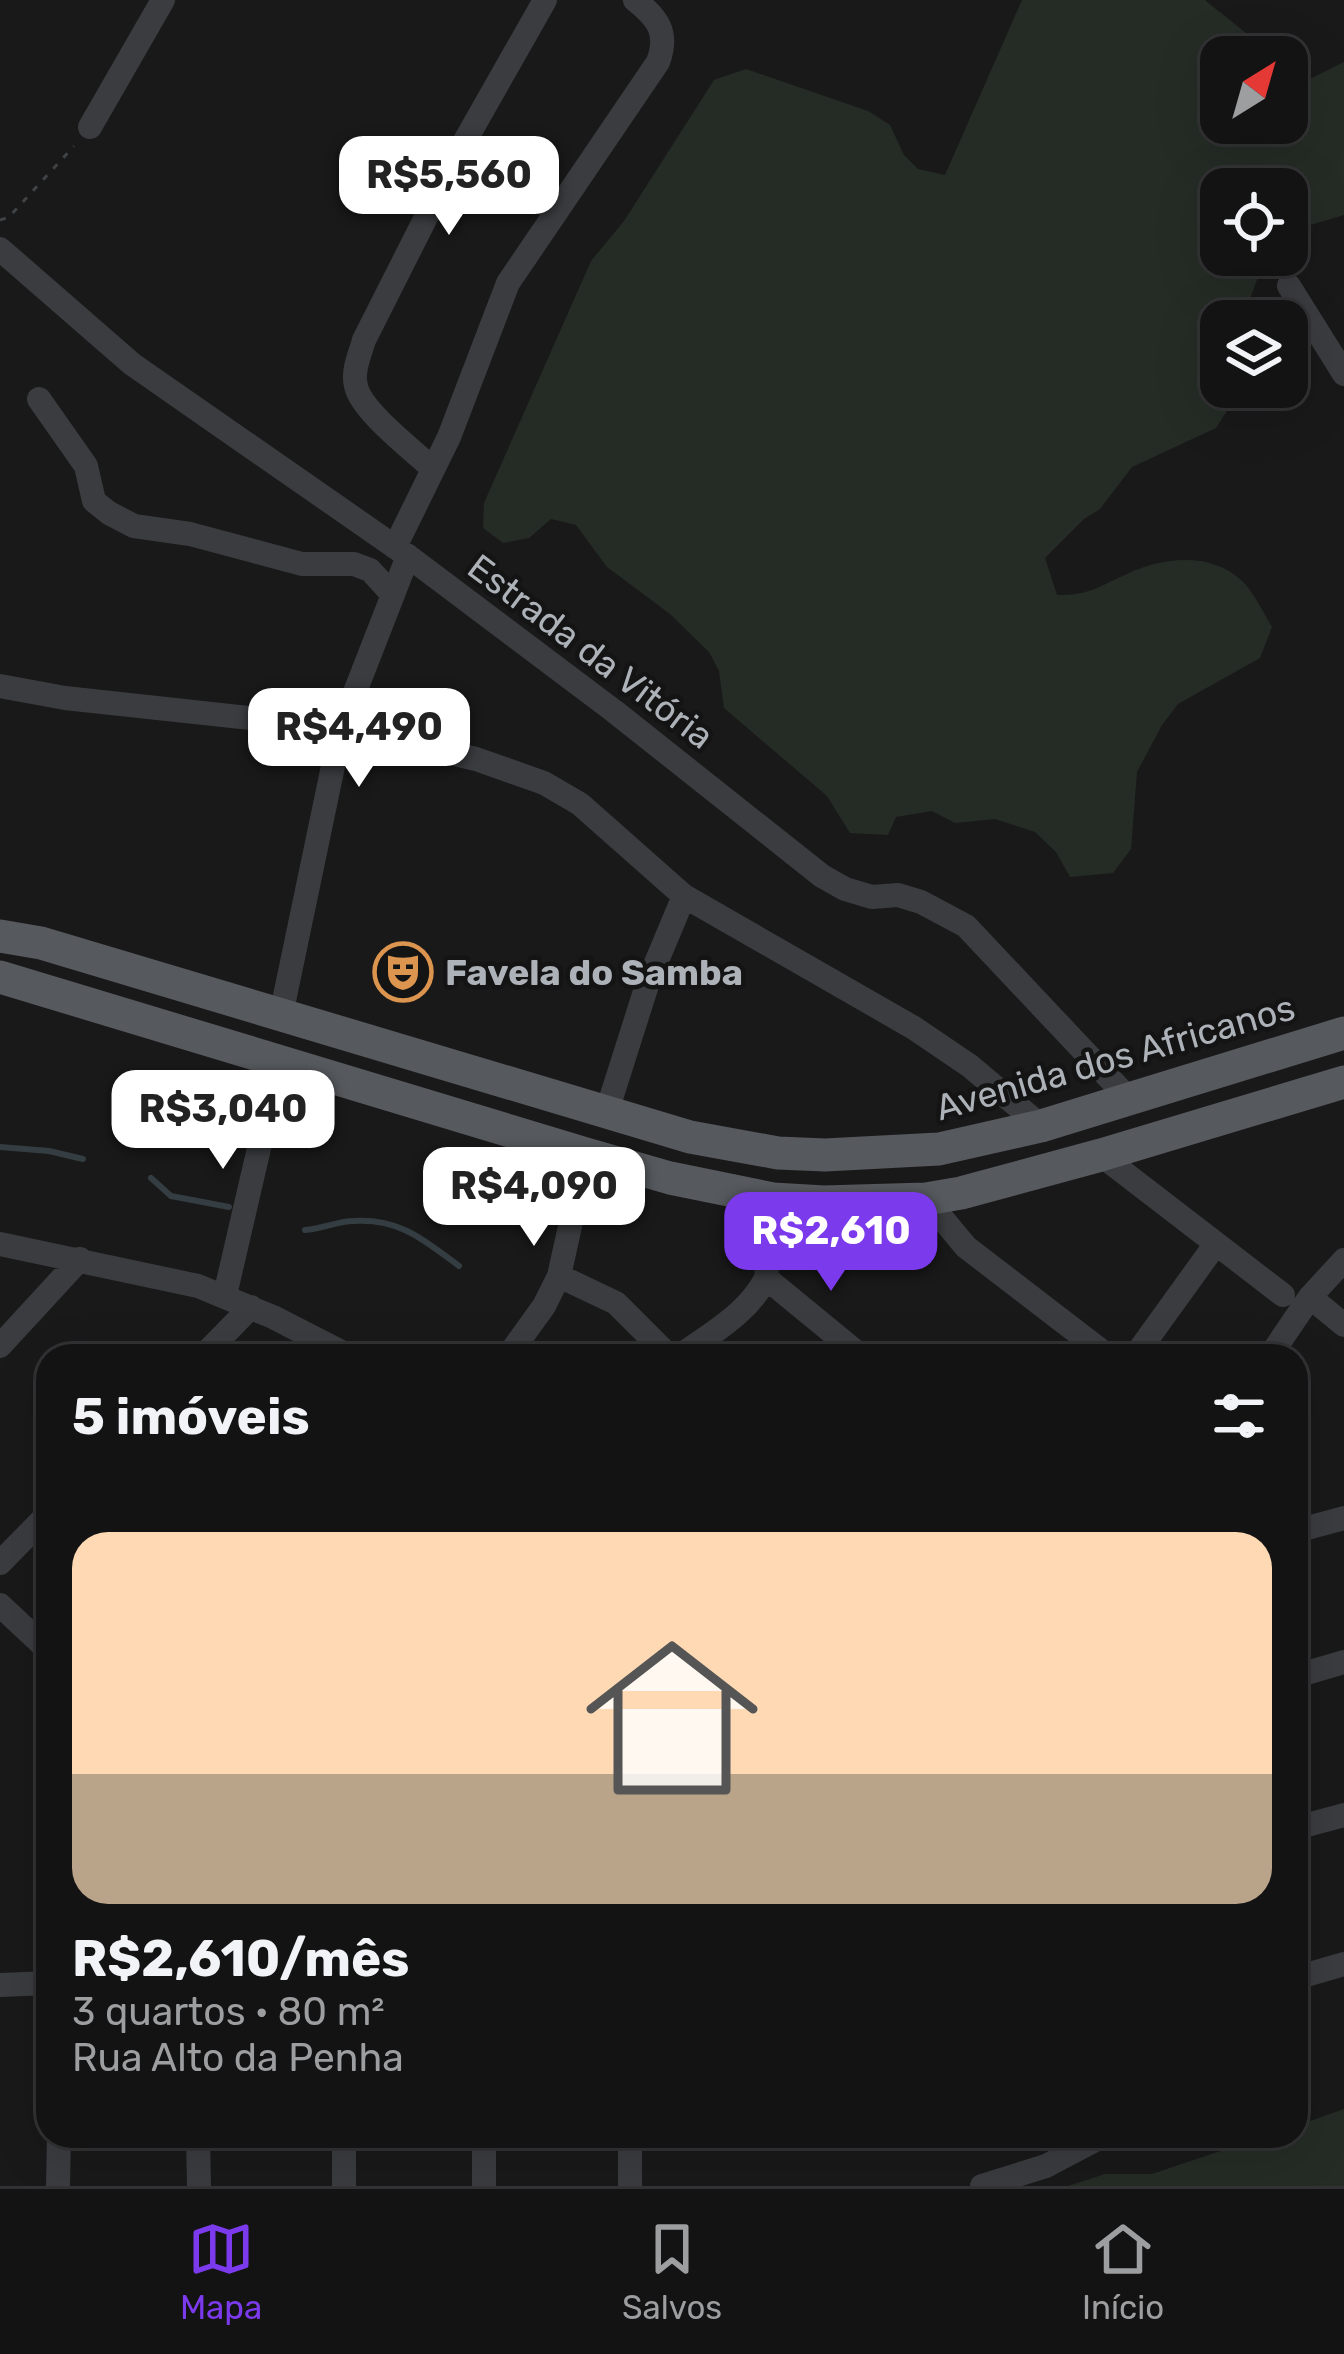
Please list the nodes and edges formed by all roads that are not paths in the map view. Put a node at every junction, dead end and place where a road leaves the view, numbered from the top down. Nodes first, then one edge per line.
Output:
1 (163, 0) edge
2 (545, 0) edge
3 (634, 0) edge
4 (90, 128) road end
5 (0, 249) edge
6 (1289, 286) dead end
7 (1344, 374) edge
8 (39, 399) dead end
9 (433, 470) junction
10 (402, 552) junction
11 (393, 595) junction
12 (0, 686) edge
13 (341, 728) junction
14 (684, 896) junction
15 (0, 936) edge
16 (0, 977) edge
17 (281, 1015) junction
18 (1344, 1033) edge
19 (279, 1062) junction
20 (1344, 1082) edge
21 (1130, 1100) junction
22 (606, 1114) junction
23 (1041, 1126) junction
24 (586, 1154) junction
25 (1101, 1155) junction
26 (1054, 1168) junction
27 (926, 1198) junction
28 (772, 1199) junction
29 (0, 1244) edge
30 (1215, 1245) junction
31 (80, 1258) junction
32 (1344, 1260) edge
33 (559, 1276) junction
34 (766, 1278) junction
35 (225, 1295) junction
36 (1282, 1295) dead end
37 (1310, 1297) junction
38 (251, 1307) junction
39 (1344, 1325) edge
40 (215, 1344) edge
41 (325, 1344) edge
42 (517, 1344) edge
43 (656, 1344) edge
44 (696, 1344) edge
45 (846, 1344) edge
46 (1092, 1344) edge
47 (1144, 1344) edge
48 (1278, 1344) edge
49 (1, 1345) edge
50 (1344, 1518) edge
51 (36, 1526) edge
52 (1308, 1528) edge
53 (0, 1563) edge
54 (0, 1605) edge
55 (36, 1639) edge
56 (1344, 1662) edge
57 (1308, 1672) edge
58 (1344, 1815) edge
59 (1308, 1825) edge
60 (1344, 1964) edge
61 (1308, 1974) edge
62 (36, 1984) edge
63 (0, 1985) edge
64 (59, 2148) edge
65 (198, 2148) edge
66 (344, 2148) edge
67 (484, 2148) edge
68 (630, 2148) edge
69 (1081, 2148) edge
70 (58, 2186) edge
71 (199, 2186) edge
72 (344, 2186) edge
73 (484, 2186) edge
74 (630, 2186) edge
75 (982, 2186) edge

1 - 4 street
2 - 9 street
3 - 9 street
5 - 10 street, Estrada da Vitória
6 - 7 street
8 - 11 street
9 - 10 street
10 - 11 street
10 - 21 street, Estrada da Vitória
11 - 13 street
12 - 13 street
13 - 14 street
13 - 17 street
14 - 22 street
14 - 23 street
15 - 17 main road, Avenida dos Africanos
16 - 19 main road
17 - 22 main road, Avenida dos Africanos
18 - 21 main road, Avenida dos Africanos
19 - 24 main road
19 - 35 street
20 - 25 main road
21 - 23 main road, Avenida dos Africanos
22 - 23 main road, Avenida dos Africanos
23 - 26 main road
24 - 28 main road
24 - 33 street
25 - 26 main road
25 - 30 street
26 - 27 main road
27 - 28 main road
27 - 46 street
28 - 34 street
29 - 31 street
30 - 36 street
30 - 47 street
31 - 35 street
31 - 49 street
32 - 37 street
33 - 42 street
33 - 43 street
34 - 44 street
34 - 45 street
35 - 38 street
37 - 39 street
37 - 48 street
38 - 40 street
38 - 41 street
50 - 52 street
51 - 53 street
54 - 55 street
56 - 57 street
58 - 59 street
60 - 61 street
62 - 63 street
64 - 70 street
65 - 71 street
66 - 72 street
67 - 73 street
68 - 74 street
69 - 75 street

